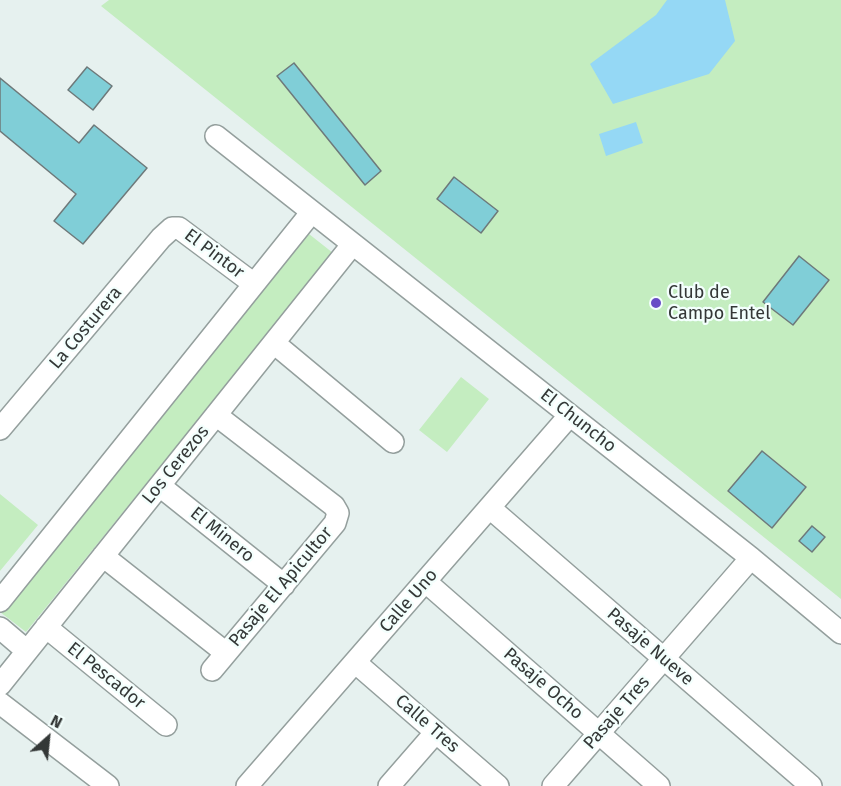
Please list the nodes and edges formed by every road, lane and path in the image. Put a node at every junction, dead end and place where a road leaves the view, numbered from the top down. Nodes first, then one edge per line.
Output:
1 (216, 136) dead end
2 (311, 213) junction
3 (172, 228) joint
4 (352, 245) junction
5 (254, 284) junction
6 (274, 343) junction
7 (216, 415) junction
8 (570, 415) junction
9 (0, 429) edge
10 (393, 442) dead end
11 (160, 486) junction
12 (490, 508) junction
13 (103, 556) junction
14 (751, 558) junction
15 (426, 582) junction
16 (284, 585) junction
17 (0, 602) edge
18 (46, 627) junction
19 (0, 628) edge
20 (841, 633) edge
21 (27, 651) junction
22 (226, 653) junction
23 (664, 659) junction
24 (356, 663) junction
25 (212, 670) dead end
26 (0, 685) edge
27 (0, 703) edge
28 (166, 725) dead end
29 (436, 732) junction
30 (599, 733) junction
31 (108, 786) edge
32 (248, 786) edge
33 (389, 786) edge
34 (498, 786) edge
35 (553, 786) edge
36 (659, 786) edge
37 (811, 786) edge

1 - 2 street, El Chuncho
2 - 4 street, El Chuncho
2 - 5 street
3 - 5 street, El Pintor
3 - 9 street, La Costurera
4 - 6 street, Los Cerezos
4 - 8 street, El Chuncho
5 - 17 street
6 - 7 street, Los Cerezos
6 - 10 street
7 - 11 street, Los Cerezos
7 - 16 street, Pasaje El Apicultor
8 - 12 street, Calle Uno
8 - 14 street, El Chuncho
11 - 13 street, Los Cerezos
11 - 16 street, El Minero
12 - 15 street, Calle Uno
12 - 23 street, Pasaje Nueve
13 - 18 street, Los Cerezos
13 - 22 street
14 - 20 street, El Chuncho
14 - 23 street, Pasaje Tres
15 - 24 street, Calle Uno
15 - 30 street, Pasaje Ocho
16 - 22 street, Pasaje El Apicultor
18 - 21 street, Los Cerezos
18 - 28 street, El Pescador
19 - 21 street
21 - 26 street, Los Cerezos
22 - 25 street, Pasaje El Apicultor
23 - 30 street, Pasaje Tres
23 - 37 street, Pasaje Nueve
24 - 29 street, Calle Tres
24 - 32 street, Calle Uno
27 - 31 street
29 - 33 street
29 - 34 street, Calle Tres
30 - 35 street, Pasaje Tres
30 - 36 street, Pasaje Ocho

